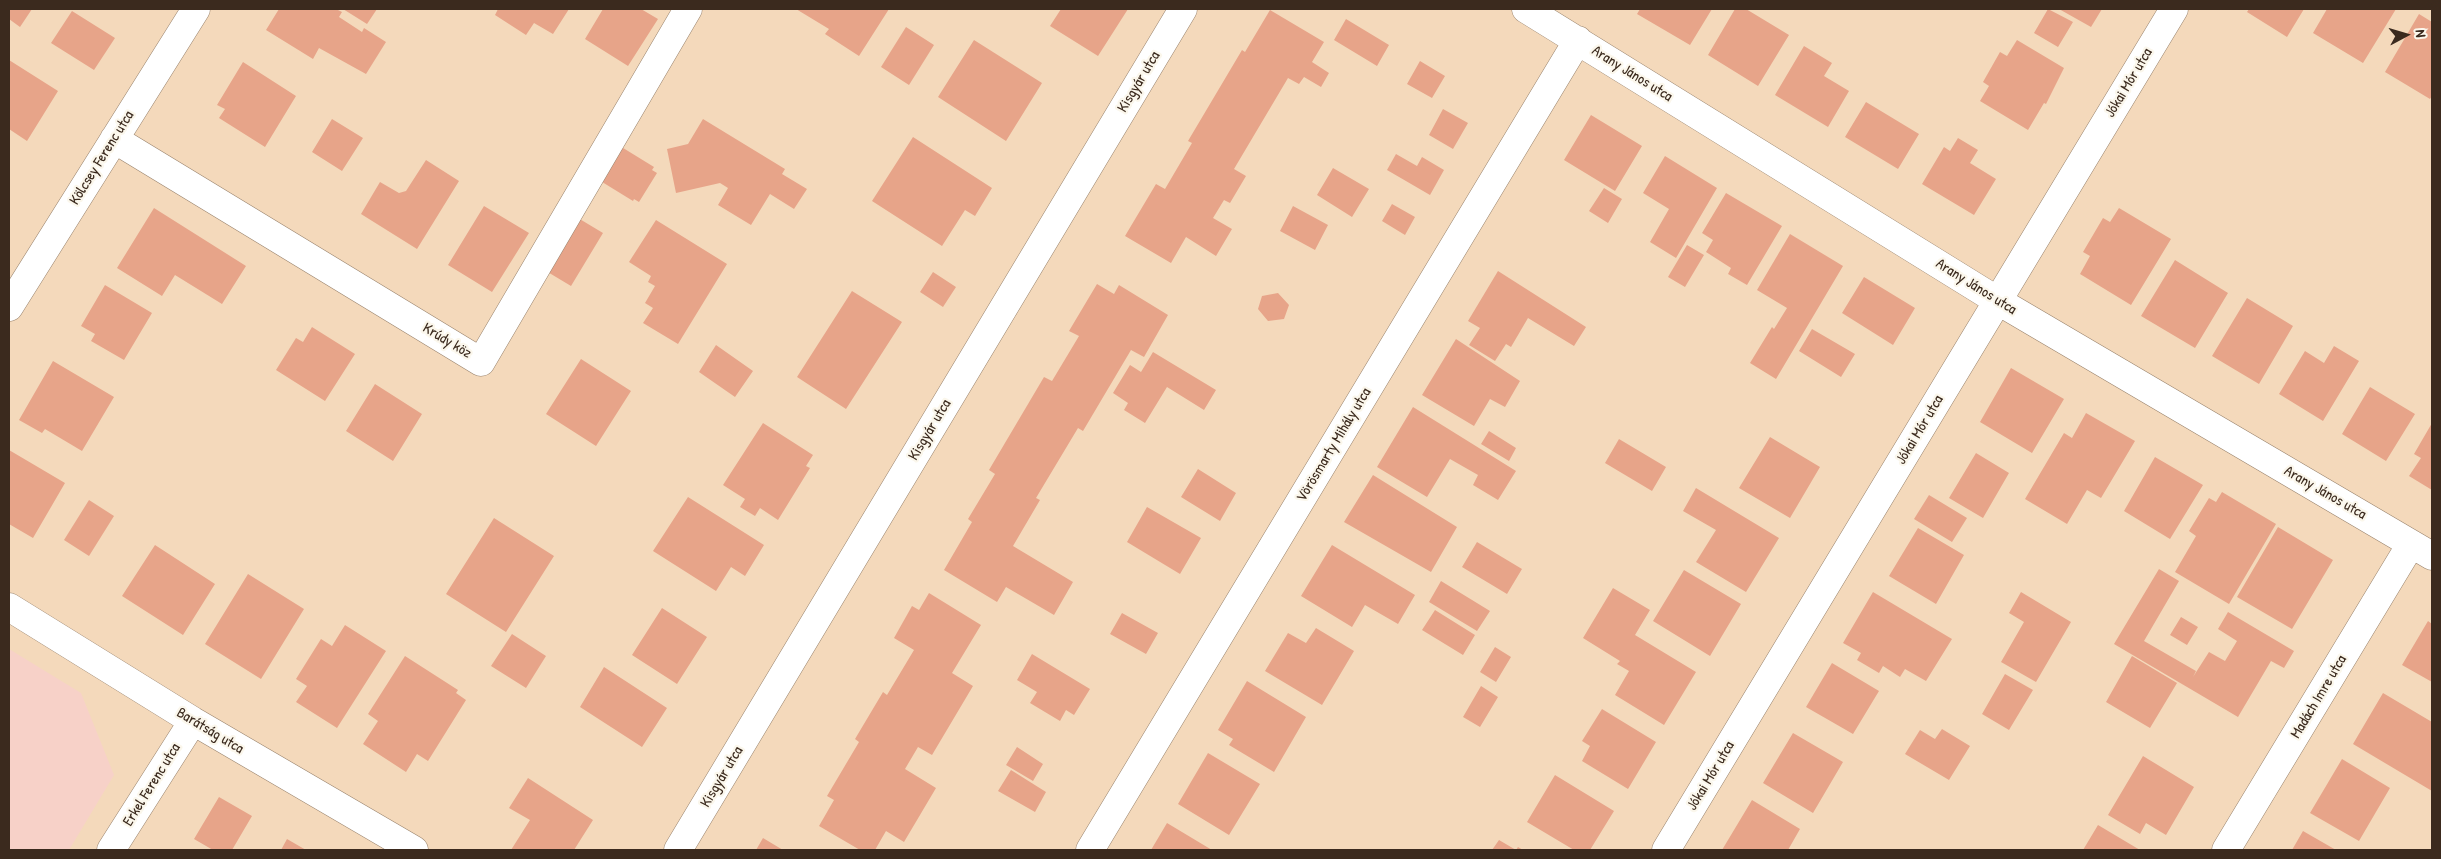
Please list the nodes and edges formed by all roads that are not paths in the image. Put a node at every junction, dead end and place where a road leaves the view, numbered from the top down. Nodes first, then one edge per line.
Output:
1 (196, 9) edge
2 (688, 9) edge
3 (1183, 9) edge
4 (1526, 9) edge
5 (2174, 9) edge
6 (1578, 40) junction
7 (114, 139) junction
8 (1998, 301) junction
9 (9, 307) edge
10 (2422, 550) edge
11 (9, 607) edge
12 (193, 721) junction
13 (111, 850) edge
14 (414, 850) edge
15 (678, 850) edge
16 (1090, 850) edge
17 (1666, 850) edge
18 (2226, 850) edge

1 - 7 street, Kölcsey Ferenc utca
2 - 7 street, Krúdy köz
3 - 15 street, Kisgyár utca
4 - 6 street, Arany János utca
5 - 8 street, Jókai Mór utca
6 - 8 street, Arany János utca
6 - 16 street, Vörösmarty Mihály utca
7 - 9 street, Kölcsey Ferenc utca
8 - 10 street, Arany János utca
8 - 17 street, Jókai Mór utca
10 - 18 street, Madách Imre utca
11 - 12 street, Barátság utca
12 - 13 street, Erkel Ferenc utca
12 - 14 street, Barátság utca

